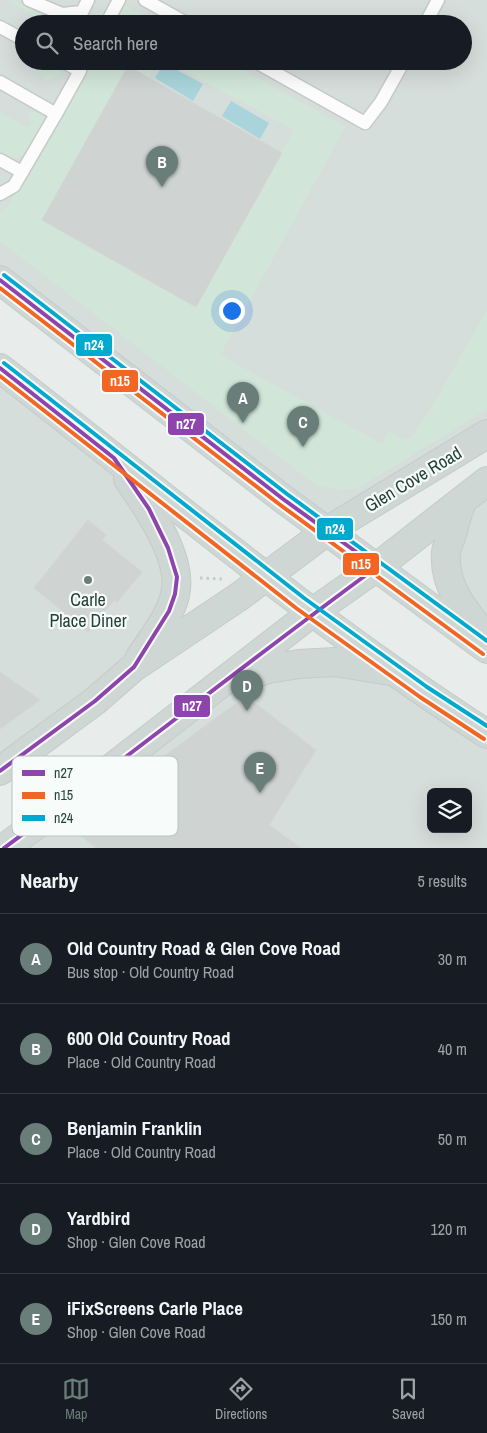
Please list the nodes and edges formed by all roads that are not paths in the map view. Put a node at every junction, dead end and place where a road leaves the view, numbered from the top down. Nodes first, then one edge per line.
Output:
1 (29, 0) edge
2 (88, 0) edge
3 (118, 0) edge
4 (145, 0) edge
5 (438, 0) edge
6 (110, 15) edge
7 (172, 15) edge
8 (430, 15) edge
9 (0, 27) edge
10 (15, 35) edge
11 (81, 70) edge
12 (270, 70) edge
13 (399, 70) edge
14 (0, 82) edge
15 (56, 114) junction
16 (0, 160) edge
17 (22, 172) junction
18 (0, 194) edge
19 (0, 280) edge
20 (0, 368) edge
21 (487, 434) edge
22 (114, 458) junction
23 (487, 481) edge
24 (462, 500) junction
25 (327, 531) junction
26 (376, 567) junction
27 (267, 577) junction
28 (314, 612) junction
29 (487, 638) edge
30 (487, 649) edge
31 (134, 667) junction
32 (394, 671) junction
33 (216, 687) junction
34 (487, 734) edge
35 (20, 756) edge
36 (127, 756) edge
37 (12, 762) edge
38 (0, 771) edge
39 (21, 836) edge
40 (4, 848) edge

1 - 2 lane
3 - 6 lane
4 - 7 lane
5 - 8 lane
9 - 10 lane
11 - 15 lane
12 - 13 lane
14 - 15 lane
15 - 17 lane
16 - 17 lane
17 - 18 lane
19 - 25 main road
20 - 22 main road
21 - 25 main road, Glen Cove Road
22 - 27 main road
22 - 31 main road
23 - 24 main road
24 - 26 main road
24 - 29 main road
25 - 26 main road
25 - 27 main road, Glen Cove Road
26 - 28 main road
26 - 30 main road
27 - 28 main road
27 - 31 main road, Glen Cove Road
28 - 32 main road
28 - 33 main road
31 - 35 main road, Glen Cove Road
32 - 33 main road
32 - 34 main road
33 - 36 main road
37 - 38 main road, Glen Cove Road
39 - 40 main road

